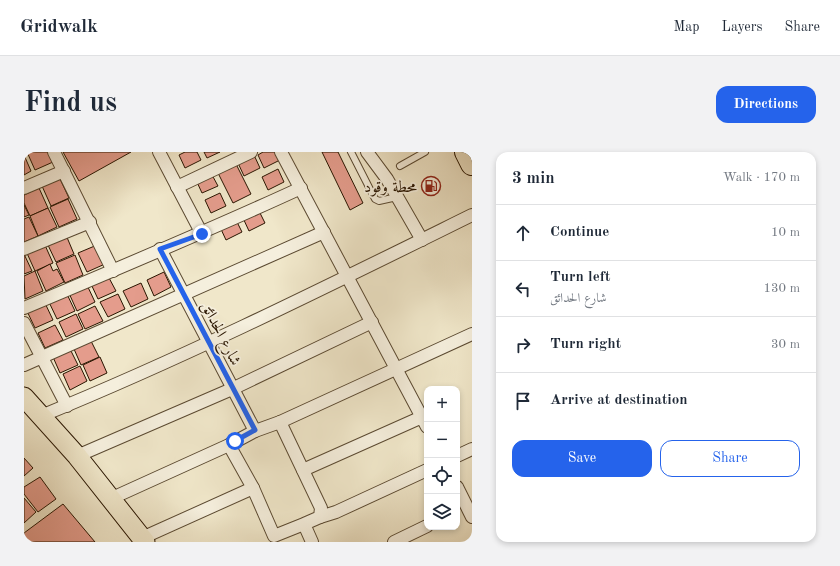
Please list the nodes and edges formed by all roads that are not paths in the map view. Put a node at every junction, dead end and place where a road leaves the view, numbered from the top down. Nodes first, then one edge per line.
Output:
1 (54, 152) edge
2 (159, 152) edge
3 (251, 152) edge
4 (281, 152) edge
5 (351, 152) edge
6 (367, 152) edge
7 (425, 152) edge
8 (466, 152) edge
9 (472, 164) edge
10 (400, 166) dead end
11 (64, 171) junction
12 (177, 187) junction
13 (24, 188) edge
14 (301, 188) junction
15 (397, 197) junction
16 (472, 215) edge
17 (90, 222) junction
18 (324, 232) junction
19 (202, 234) junction
20 (422, 240) junction
21 (24, 249) edge
22 (160, 249) junction
23 (113, 271) junction
24 (348, 277) junction
25 (184, 295) junction
26 (24, 308) edge
27 (372, 322) junction
28 (24, 323) edge
29 (472, 334) edge
30 (208, 342) junction
31 (41, 358) junction
32 (24, 365) edge
33 (397, 369) junction
34 (232, 389) junction
35 (24, 397) edge
36 (67, 406) junction
37 (33, 416) edge
38 (280, 422) junction
39 (424, 422) edge
40 (255, 430) junction
41 (229, 445) junction
42 (472, 449) edge
43 (460, 455) edge
44 (77, 456) junction
45 (303, 470) junction
46 (424, 471) edge
47 (253, 488) junction
48 (459, 494) edge
49 (110, 499) junction
50 (465, 512) edge
51 (320, 517) junction
52 (304, 524) junction
53 (424, 527) edge
54 (269, 539) edge
55 (138, 541) edge
56 (312, 542) edge
57 (394, 542) edge

1 - 11 street
2 - 12 street
3 - 12 street
4 - 14 street
5 - 15 lane
6 - 15 street
7 - 10 lane
8 - 9 highway
11 - 13 street
11 - 17 street
12 - 19 street
14 - 18 street
14 - 19 street
15 - 20 street
16 - 20 street
17 - 21 street
17 - 23 street
18 - 24 street
18 - 25 street
19 - 22 street
20 - 24 street
22 - 23 street
22 - 25 street, شارع الحدائق
23 - 26 street
24 - 27 street
24 - 30 street
25 - 30 street, شارع الحدائق
25 - 31 street
27 - 33 street
27 - 34 street
28 - 31 street
29 - 33 street
30 - 34 street, شارع الحدائق
30 - 36 street
31 - 32 street
31 - 36 street
33 - 38 street
33 - 39 street
34 - 40 street, شارع الحدائق
34 - 44 street
35 - 37 main road
36 - 37 street
37 - 44 main road
37 - 55 main road
38 - 40 street
38 - 45 street
39 - 45 street
40 - 41 street
41 - 47 street
41 - 49 street
42 - 43 street
44 - 49 main road
45 - 51 street
46 - 51 street
47 - 54 street
47 - 55 street
48 - 50 street
49 - 55 main road
51 - 52 street
52 - 54 street
52 - 56 street
53 - 57 street

